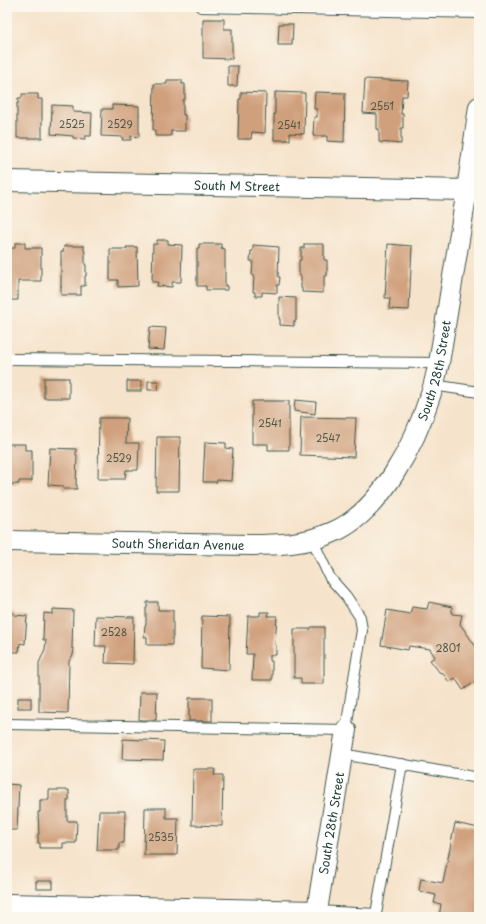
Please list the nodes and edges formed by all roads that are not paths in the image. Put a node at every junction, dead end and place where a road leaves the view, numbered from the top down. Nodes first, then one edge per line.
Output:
1 (201, 7) edge
2 (479, 13) edge
3 (479, 107) edge
4 (7, 181) edge
5 (467, 190) junction
6 (7, 359) edge
7 (438, 363) junction
8 (433, 385) junction
9 (479, 392) edge
10 (346, 526) joint
11 (312, 539) junction
12 (7, 541) edge
13 (7, 724) edge
14 (346, 730) junction
15 (342, 754) junction
16 (402, 764) junction
17 (479, 778) edge
18 (7, 904) edge
19 (317, 914) edge

1 - 2 lane
3 - 5 street, South 28th Street
4 - 5 street, South M Street
5 - 7 street, South 28th Street
6 - 7 lane
7 - 8 street, South 28th Street
8 - 9 lane
8 - 10 street, South 28th Street
10 - 11 street, South Sheridan Avenue
11 - 12 street, South Sheridan Avenue
11 - 14 lane
13 - 14 lane
14 - 15 street, South 28th Street
15 - 16 lane
15 - 19 street, South 28th Street
16 - 17 lane
16 - 19 lane
18 - 19 street

